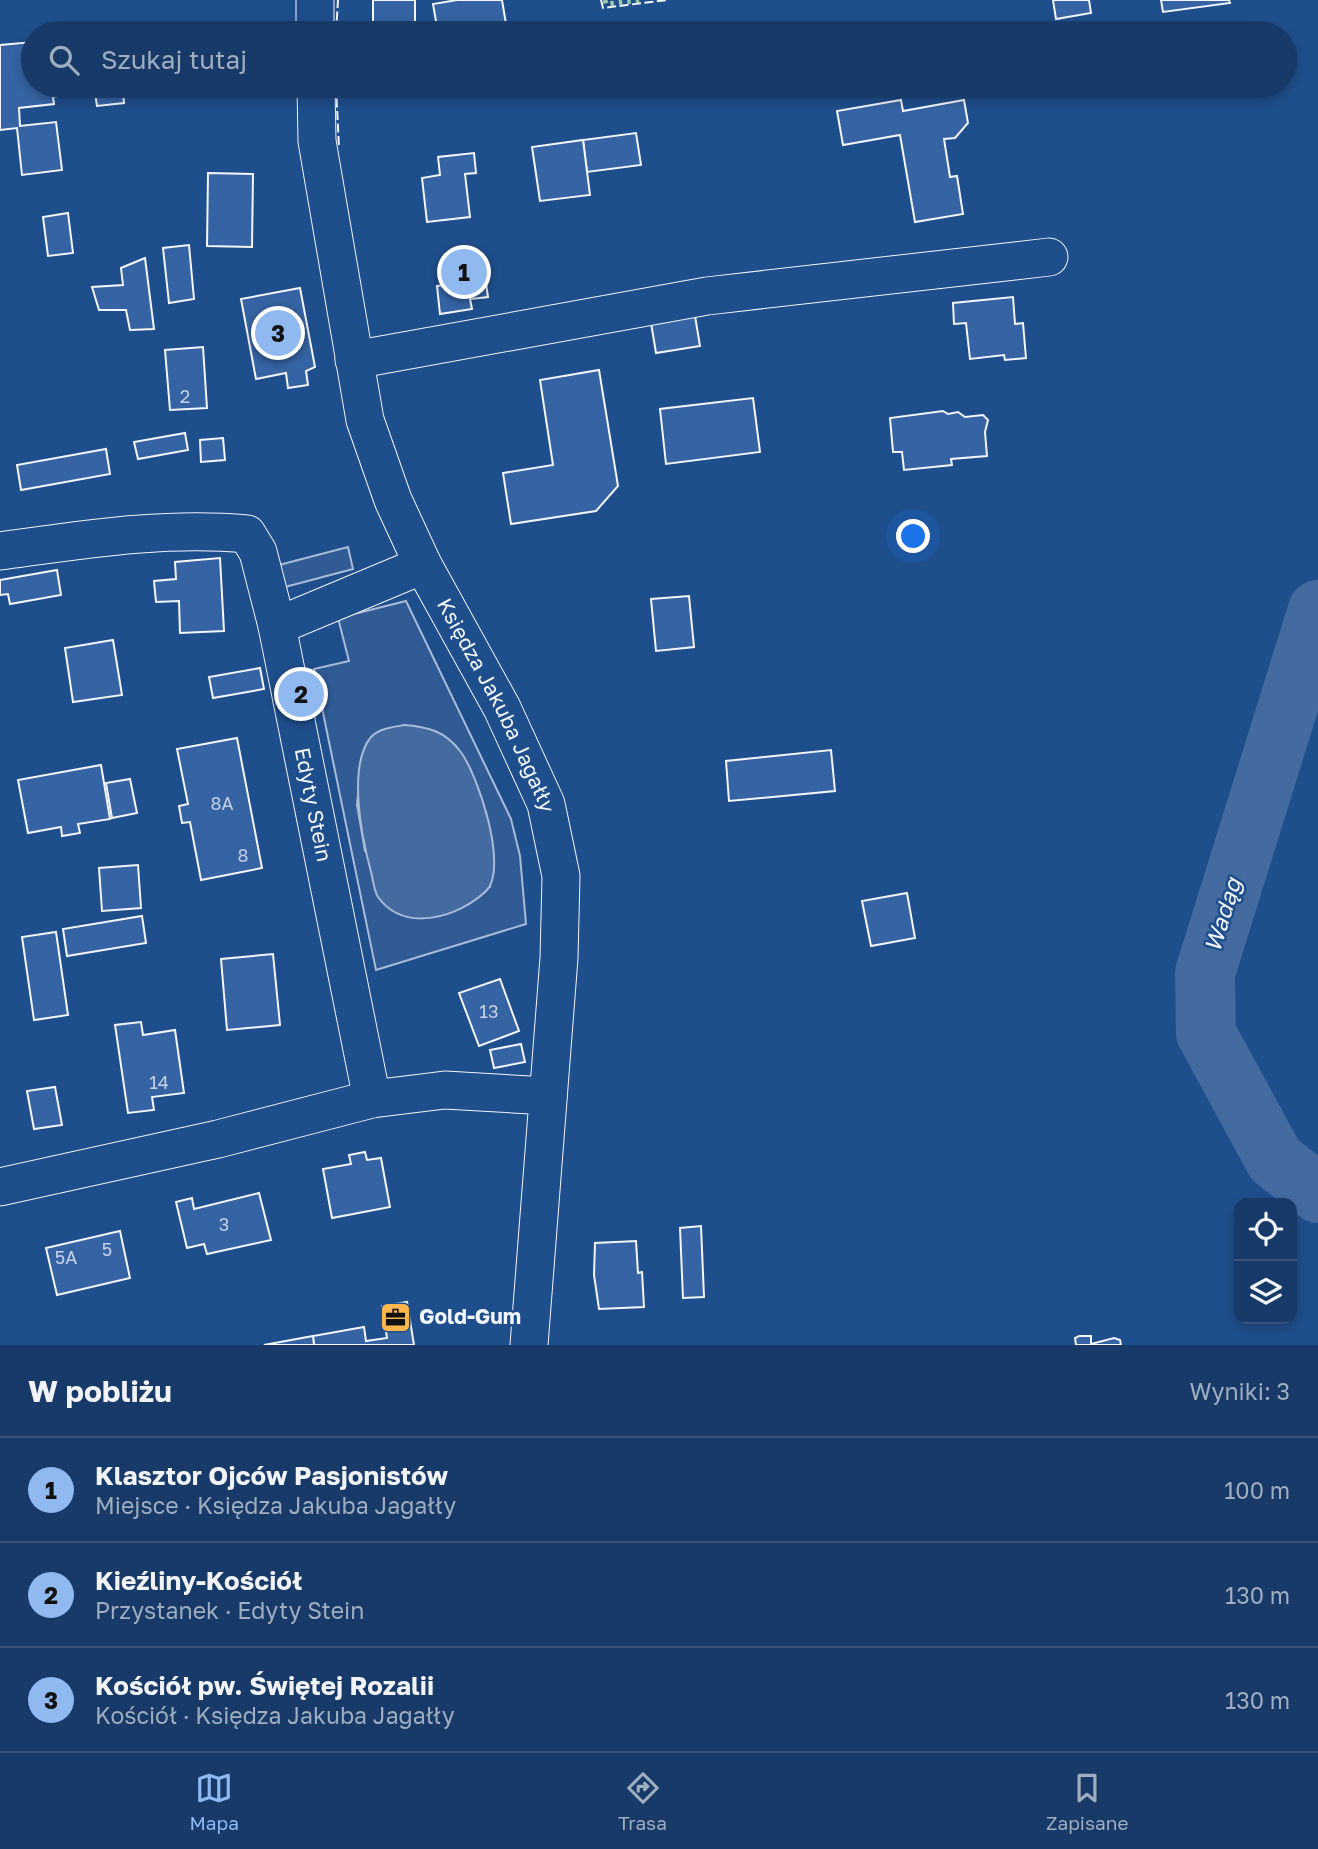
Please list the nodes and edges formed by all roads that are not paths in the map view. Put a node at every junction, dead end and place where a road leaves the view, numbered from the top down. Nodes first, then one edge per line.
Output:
1 (315, 0) edge
2 (315, 21) edge
3 (316, 98) edge
4 (1049, 257) dead end
5 (354, 360) junction
6 (0, 551) edge
7 (423, 565) junction
8 (277, 626) junction
9 (548, 1096) junction
10 (372, 1099) junction
11 (0, 1187) edge
12 (529, 1345) edge

1 - 2 street
3 - 5 street, Księdza Jakuba Jagałły
4 - 5 street
5 - 7 street, Księdza Jakuba Jagałły
6 - 8 street, Edyty Stein
7 - 8 street
7 - 9 street, Księdza Jakuba Jagałły
8 - 10 street, Edyty Stein
9 - 10 street
9 - 12 street, Księdza Jakuba Jagałły
10 - 11 street

